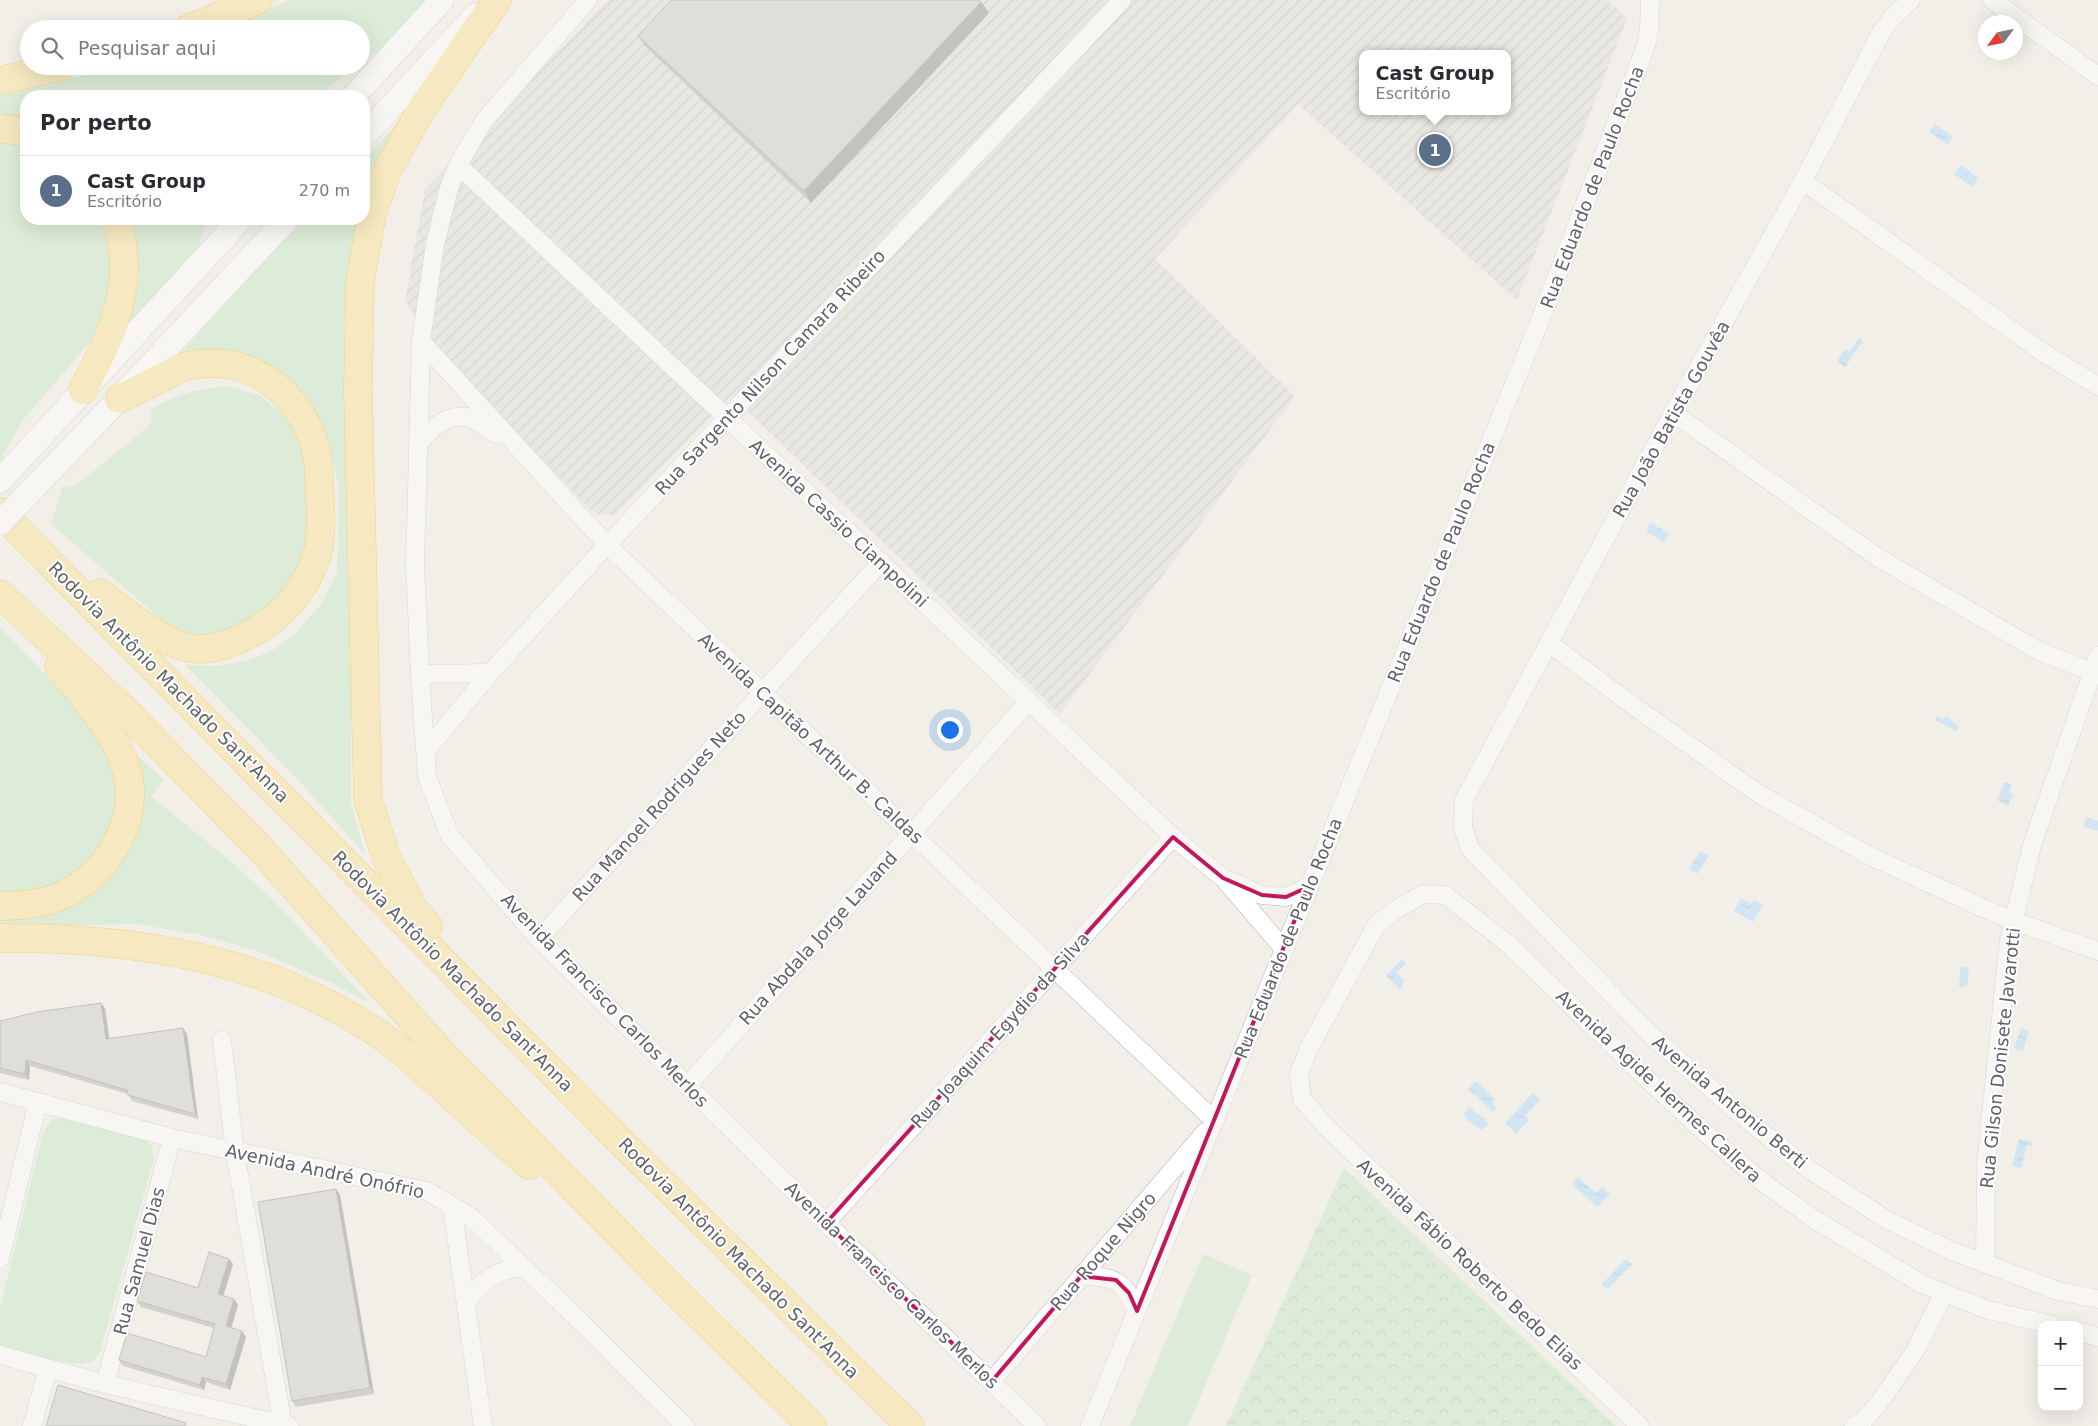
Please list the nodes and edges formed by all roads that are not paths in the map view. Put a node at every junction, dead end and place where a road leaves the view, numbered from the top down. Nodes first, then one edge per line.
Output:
1 (258, 0) edge
2 (442, 0) edge
3 (489, 0) edge
4 (497, 0) edge
5 (588, 0) edge
6 (1122, 0) edge
7 (1650, 0) edge
8 (1911, 0) edge
9 (1992, 0) edge
10 (210, 20) edge
11 (27, 75) edge
12 (2098, 76) edge
13 (0, 82) edge
14 (360, 90) edge
15 (0, 128) edge
16 (370, 129) edge
17 (20, 131) edge
18 (458, 165) junction
19 (1803, 181) junction
20 (117, 225) edge
21 (236, 225) edge
22 (281, 225) edge
23 (421, 341) junction
24 (2098, 386) edge
25 (83, 390) junction
26 (119, 399) junction
27 (1673, 414) junction
28 (727, 418) junction
29 (511, 442) junction
30 (418, 445) junction
31 (0, 481) edge
32 (0, 512) edge
33 (0, 523) edge
34 (31, 543) junction
35 (607, 545) junction
36 (881, 562) junction
37 (1, 595) edge
38 (1550, 644) junction
39 (2096, 667) edge
40 (490, 673) junction
41 (420, 674) junction
42 (762, 692) junction
43 (1029, 701) junction
44 (426, 751) junction
45 (911, 833) junction
46 (1173, 837) junction
47 (1470, 849) joint
48 (1222, 878) junction
49 (1308, 887) junction
50 (1445, 895) joint
51 (0, 906) edge
52 (2014, 922) junction
53 (0, 938) edge
54 (539, 939) junction
55 (1284, 950) junction
56 (2098, 951) edge
57 (1054, 969) junction
58 (222, 1040) dead end
59 (542, 1061) junction
60 (688, 1085) junction
61 (0, 1092) edge
62 (38, 1102) junction
63 (1215, 1121) junction
64 (172, 1138) junction
65 (235, 1152) junction
66 (452, 1206) junction
67 (826, 1223) junction
68 (0, 1259) edge
69 (1985, 1264) junction
70 (523, 1267) junction
71 (1081, 1276) junction
72 (675, 1291) junction
73 (1944, 1293) junction
74 (2098, 1299) edge
75 (466, 1303) junction
76 (1137, 1311) junction
77 (2038, 1322) edge
78 (2083, 1333) edge
79 (2098, 1337) edge
80 (0, 1355) edge
81 (48, 1369) junction
82 (992, 1381) junction
83 (105, 1384) junction
84 (222, 1419) edge
85 (1862, 1424) edge
86 (32, 1426) edge
87 (285, 1426) edge
88 (483, 1426) edge
89 (685, 1426) edge
90 (812, 1426) edge
91 (910, 1426) edge
92 (1037, 1426) edge
93 (1090, 1426) edge
94 (1640, 1426) edge

1 - 10 highway
2 - 14 main road
3 - 16 main road
4 - 59 highway
5 - 18 street, Avenida Francisco Carlos Merlos
6 - 28 street, Rua Sargento Nilson Camara Ribeiro
7 - 49 street, Rua Eduardo de Paulo Rocha
8 - 19 street, Rua João Batista Gouvêa
9 - 12 street
11 - 13 highway
15 - 17 highway
18 - 23 street, Avenida Francisco Carlos Merlos
18 - 28 street, Avenida Cassio Ciampolini
19 - 24 street
19 - 27 street, Rua João Batista Gouvêa
20 - 25 highway
21 - 25 main road
22 - 26 main road
23 - 29 street, Avenida Capitão Arthur B. Caldas
23 - 30 street, Avenida Francisco Carlos Merlos
25 - 31 main road
26 - 33 main road, bridge
26 - 34 highway
27 - 38 street, Rua João Batista Gouvêa
27 - 39 street
28 - 35 street, Rua Sargento Nilson Camara Ribeiro
28 - 36 street, Avenida Cassio Ciampolini
29 - 30 street
29 - 35 street, Avenida Capitão Arthur B. Caldas
30 - 41 street, Avenida Francisco Carlos Merlos
32 - 34 highway, Rodovia Antônio Machado Sant'Anna
34 - 59 highway, Rodovia Antônio Machado Sant'Anna
35 - 40 street, Rua Sargento Nilson Camara Ribeiro
35 - 42 street, Avenida Capitão Arthur B. Caldas
36 - 42 street, Rua Manoel Rodrigues Neto
36 - 43 street, Avenida Cassio Ciampolini
37 - 51 highway
37 - 72 highway
38 - 47 street, Rua João Batista Gouvêa
38 - 52 street
39 - 52 street, Rua Gilson Donisete Javarotti
40 - 41 street
40 - 44 street, Rua Sargento Nilson Camara Ribeiro
41 - 44 street, Avenida Francisco Carlos Merlos
42 - 45 street, Avenida Capitão Arthur B. Caldas
42 - 54 street, Rua Manoel Rodrigues Neto
43 - 45 street, Rua Abdala Jorge Lauand
43 - 46 street, Avenida Cassio Ciampolini
44 - 54 street, Avenida Francisco Carlos Merlos
45 - 57 street, Avenida Capitão Arthur B. Caldas
45 - 60 street, Rua Abdala Jorge Lauand
46 - 48 street, Avenida Cassio Ciampolini
46 - 57 street, Rua Joaquim Egydio da Silva
47 - 69 street, Avenida Antonio Berti
48 - 49 street
48 - 55 street
49 - 55 street, Rua Eduardo de Paulo Rocha
50 - 73 street, Avenida Agide Hermes Callera
50 - 94 street, Avenida Fábio Roberto Bedo Elias
52 - 56 street
52 - 69 street, Rua Gilson Donisete Javarotti
53 - 72 highway
54 - 60 street, Avenida Francisco Carlos Merlos
55 - 63 street, Rua Eduardo de Paulo Rocha
57 - 63 street, Avenida Capitão Arthur B. Caldas
57 - 67 street, Rua Joaquim Egydio da Silva
58 - 65 street
59 - 91 highway, Rodovia Antônio Machado Sant'Anna
60 - 67 street, Avenida Francisco Carlos Merlos
61 - 62 street, Avenida André Onófrio
62 - 64 street, Avenida André Onófrio
62 - 68 street
63 - 71 street, Rua Roque Nigro
63 - 76 street, Rua Eduardo de Paulo Rocha
64 - 65 street, Avenida André Onófrio
64 - 83 street, Rua Samuel Dias
65 - 66 street, Avenida André Onófrio
65 - 87 street
66 - 70 street, Avenida André Onófrio
66 - 75 street
67 - 82 street, Avenida Francisco Carlos Merlos
69 - 74 street, Avenida Antonio Berti
70 - 75 street
70 - 89 street, Avenida André Onófrio
71 - 76 street
71 - 82 street, Rua Roque Nigro
72 - 90 highway
73 - 77 street, Avenida Agide Hermes Callera
73 - 85 street
75 - 88 street
76 - 93 street, Rua Eduardo de Paulo Rocha
78 - 79 street
80 - 81 street
81 - 83 street
81 - 86 street
82 - 92 street, Avenida Francisco Carlos Merlos
83 - 84 street
84 - 87 street

